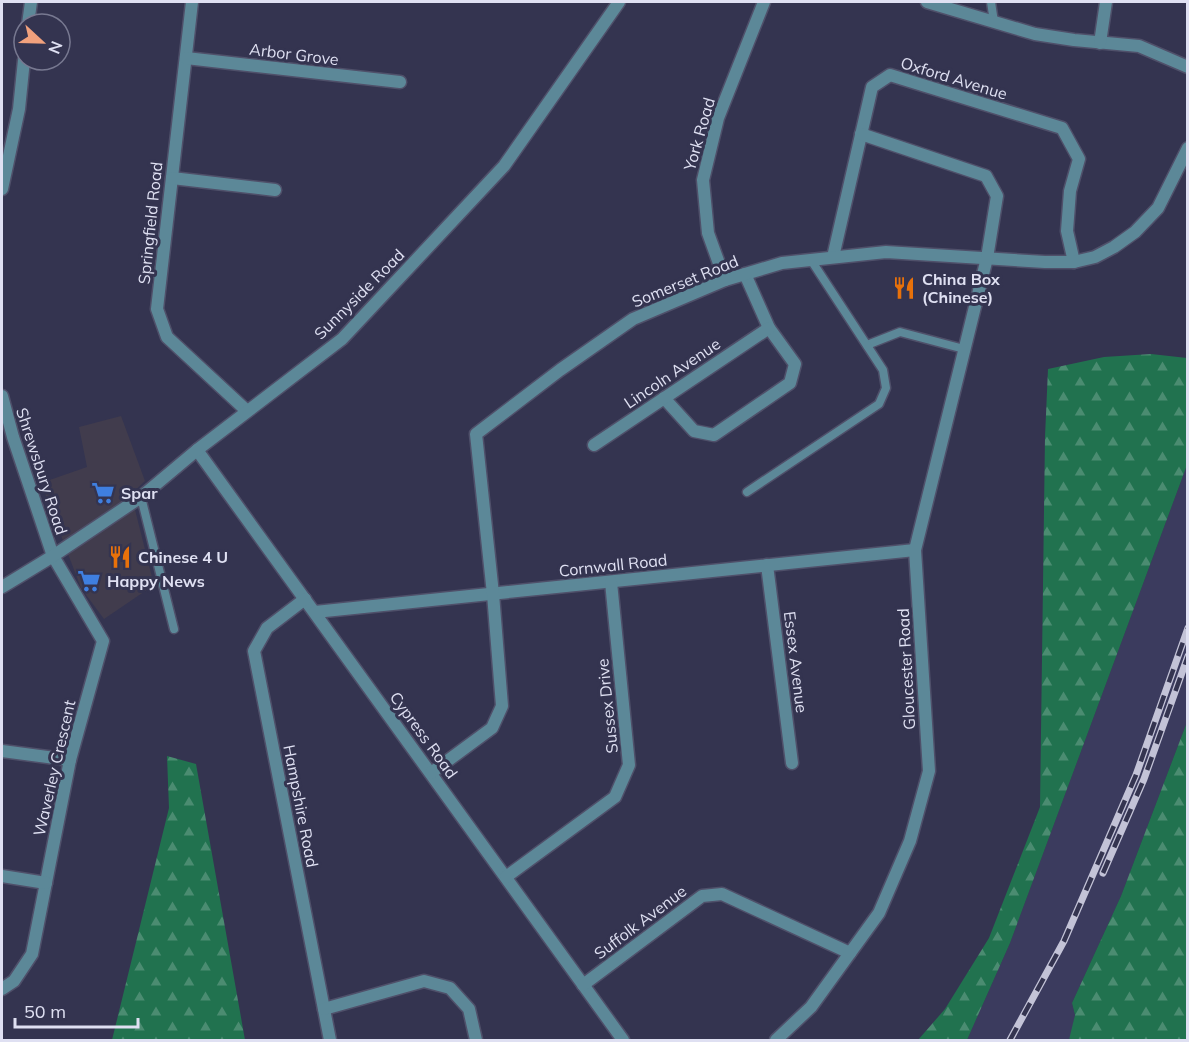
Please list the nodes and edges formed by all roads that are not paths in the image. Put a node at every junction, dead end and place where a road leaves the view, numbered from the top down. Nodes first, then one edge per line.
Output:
1 (192, 2) edge
2 (620, 2) edge
3 (764, 2) edge
4 (927, 2) edge
5 (991, 2) edge
6 (1106, 2) edge
7 (994, 22) junction
8 (1100, 43) junction
9 (186, 58) junction
10 (1188, 67) edge
11 (23, 72) edge
12 (400, 82) dead end
13 (861, 134) junction
14 (1188, 148) edge
15 (172, 178) junction
16 (2, 189) edge
17 (275, 190) dead end
18 (833, 257) junction
19 (987, 258) junction
20 (811, 260) junction
21 (1074, 262) junction
22 (745, 274) junction
23 (725, 280) junction
24 (769, 327) junction
25 (867, 345) junction
26 (964, 350) junction
27 (2, 396) edge
28 (664, 398) junction
29 (247, 411) junction
30 (7, 440) edge
31 (594, 445) dead end
32 (197, 450) junction
33 (747, 492) dead end
34 (141, 497) junction
35 (915, 550) junction
36 (52, 556) junction
37 (767, 565) junction
38 (611, 582) junction
39 (2, 587) edge
40 (493, 594) junction
41 (305, 599) junction
42 (315, 612) junction
43 (174, 629) dead end
44 (2, 751) edge
45 (70, 760) junction
46 (792, 763) dead end
47 (431, 773) junction
48 (2, 876) edge
49 (506, 877) junction
50 (46, 883) junction
51 (850, 953) junction
52 (583, 985) junction
53 (2, 989) edge
54 (324, 1009) junction
55 (330, 1041) edge
56 (476, 1041) edge
57 (623, 1041) edge
58 (776, 1041) edge

1 - 9 street, Springfield Road
2 - 29 street, Sunnyside Road
3 - 23 street, York Road
4 - 7 street
5 - 7 lane
6 - 8 street
7 - 8 street
8 - 10 street
9 - 12 street, Arbor Grove
9 - 15 street, Springfield Road
11 - 16 street
13 - 18 street, Oxford Avenue
13 - 19 street, Gloucester Road
13 - 21 street, Oxford Avenue
14 - 21 street, Somerset Road
15 - 17 street
15 - 29 street, Springfield Road
18 - 19 street, Somerset Road
18 - 20 street, Somerset Road
19 - 21 street, Somerset Road
19 - 26 street, Gloucester Road
20 - 22 street, Somerset Road
20 - 25 lane
22 - 23 street, Somerset Road
22 - 24 street
23 - 40 street, Somerset Road
24 - 28 street, Lincoln Avenue
24 - 28 street
25 - 26 lane
25 - 33 lane
26 - 35 street, Gloucester Road
27 - 30 street, Shrewsbury Road
28 - 31 street, Lincoln Avenue
29 - 32 street, Sunnyside Road
30 - 36 street, Shrewsbury Road
32 - 34 street, Sunnyside Road
32 - 41 street, Cypress Road
34 - 36 street, Sunnyside Road
34 - 43 lane
35 - 37 street, Cornwall Road
35 - 51 street, Gloucester Road
36 - 39 street, Sunnyside Road
36 - 45 street, Waverley Crescent
37 - 38 street, Cornwall Road
37 - 46 street, Essex Avenue
38 - 40 street, Cornwall Road
38 - 49 street, Sussex Drive
40 - 42 street, Cornwall Road
40 - 47 street, Somerset Road
41 - 42 street, Cypress Road
41 - 54 street, Hampshire Road
42 - 47 street, Cypress Road
44 - 45 street
45 - 50 street, Waverley Crescent
47 - 49 street, Cypress Road
48 - 50 street
49 - 52 street, Cypress Road
50 - 53 street, Waverley Crescent
51 - 52 street, Suffolk Avenue
51 - 58 street, Gloucester Road
52 - 57 street, Cypress Road
54 - 55 street, Hampshire Road
54 - 56 street

